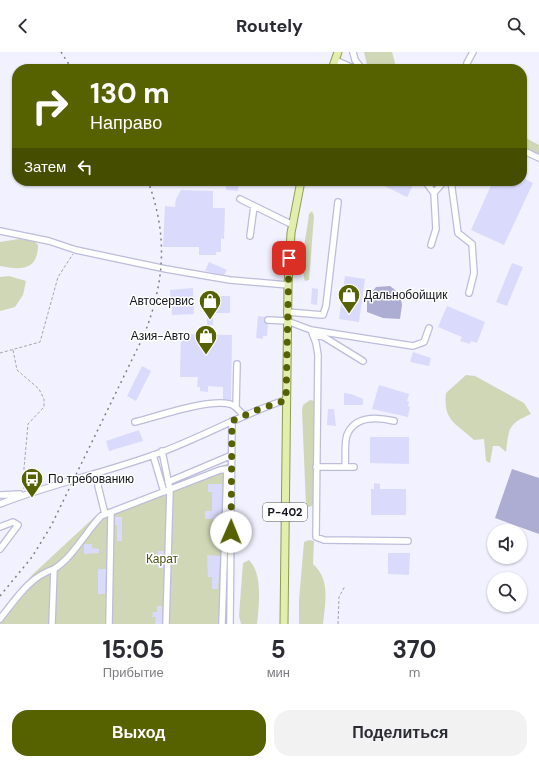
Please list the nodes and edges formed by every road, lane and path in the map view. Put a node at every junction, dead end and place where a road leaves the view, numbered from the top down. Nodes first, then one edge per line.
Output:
1 (338, 52) edge
2 (353, 52) edge
3 (473, 52) edge
4 (335, 60) junction
5 (334, 64) edge
6 (344, 64) edge
7 (359, 64) edge
8 (467, 64) dead end
9 (527, 152) edge
10 (539, 158) edge
11 (300, 186) edge
12 (428, 186) edge
13 (439, 186) edge
14 (452, 186) edge
15 (434, 194) junction
16 (240, 199) dead end
17 (338, 202) dead end
18 (254, 206) junction
19 (293, 225) junction
20 (0, 231) edge
21 (250, 236) dead end
22 (431, 244) dead end
23 (76, 250) junction
24 (288, 285) junction
25 (469, 292) dead end
26 (287, 312) junction
27 (268, 320) dead end
28 (286, 321) junction
29 (429, 328) dead end
30 (312, 332) junction
31 (13, 350) junction
32 (0, 353) edge
33 (363, 361) dead end
34 (237, 364) dead end
35 (286, 400) junction
36 (236, 407) junction
37 (244, 416) junction
38 (232, 421) junction
39 (394, 421) dead end
40 (135, 422) dead end
41 (162, 451) junction
42 (153, 455) junction
43 (232, 455) junction
44 (316, 467) junction
45 (345, 467) junction
46 (354, 467) dead end
47 (99, 473) junction
48 (168, 482) junction
49 (167, 491) junction
50 (24, 494) junction
51 (0, 495) edge
52 (0, 504) edge
53 (108, 514) junction
54 (0, 527) edge
55 (408, 541) dead end
56 (0, 549) edge
57 (54, 569) junction
58 (345, 586) dead end
59 (0, 620) edge
60 (52, 624) edge
61 (108, 624) edge
62 (166, 624) edge
63 (222, 624) edge
64 (230, 624) edge
65 (284, 624) edge
66 (338, 624) edge

1 - 4 main road
2 - 7 street
3 - 8 street
4 - 5 main road
4 - 6 street
9 - 10 street
11 - 19 main road, Р-402
12 - 15 street
13 - 15 street
14 - 25 street
15 - 22 street
16 - 18 street
17 - 26 street
18 - 19 street
18 - 21 street
19 - 24 main road, Р-402
20 - 23 street
23 - 24 street
23 - 31 path
24 - 26 main road, Р-402
26 - 28 main road, Р-402
27 - 28 street
28 - 30 street
28 - 35 main road, Р-402
29 - 30 street
30 - 33 street
30 - 44 street
31 - 32 path
31 - 50 path
34 - 36 street
35 - 37 street
35 - 65 main road, Р-402
36 - 37 street
36 - 40 street
37 - 38 street
38 - 41 street
38 - 43 street
39 - 45 street
41 - 42 street
41 - 48 street
42 - 47 street
42 - 49 street
43 - 48 street
43 - 64 street
44 - 45 street
44 - 55 street
45 - 46 street
47 - 50 street
47 - 53 street
48 - 49 street
49 - 53 street
49 - 62 street
49 - 63 street
50 - 51 street
50 - 52 street
53 - 57 street
53 - 61 street
54 - 56 street
57 - 59 street
57 - 60 street
58 - 66 path

